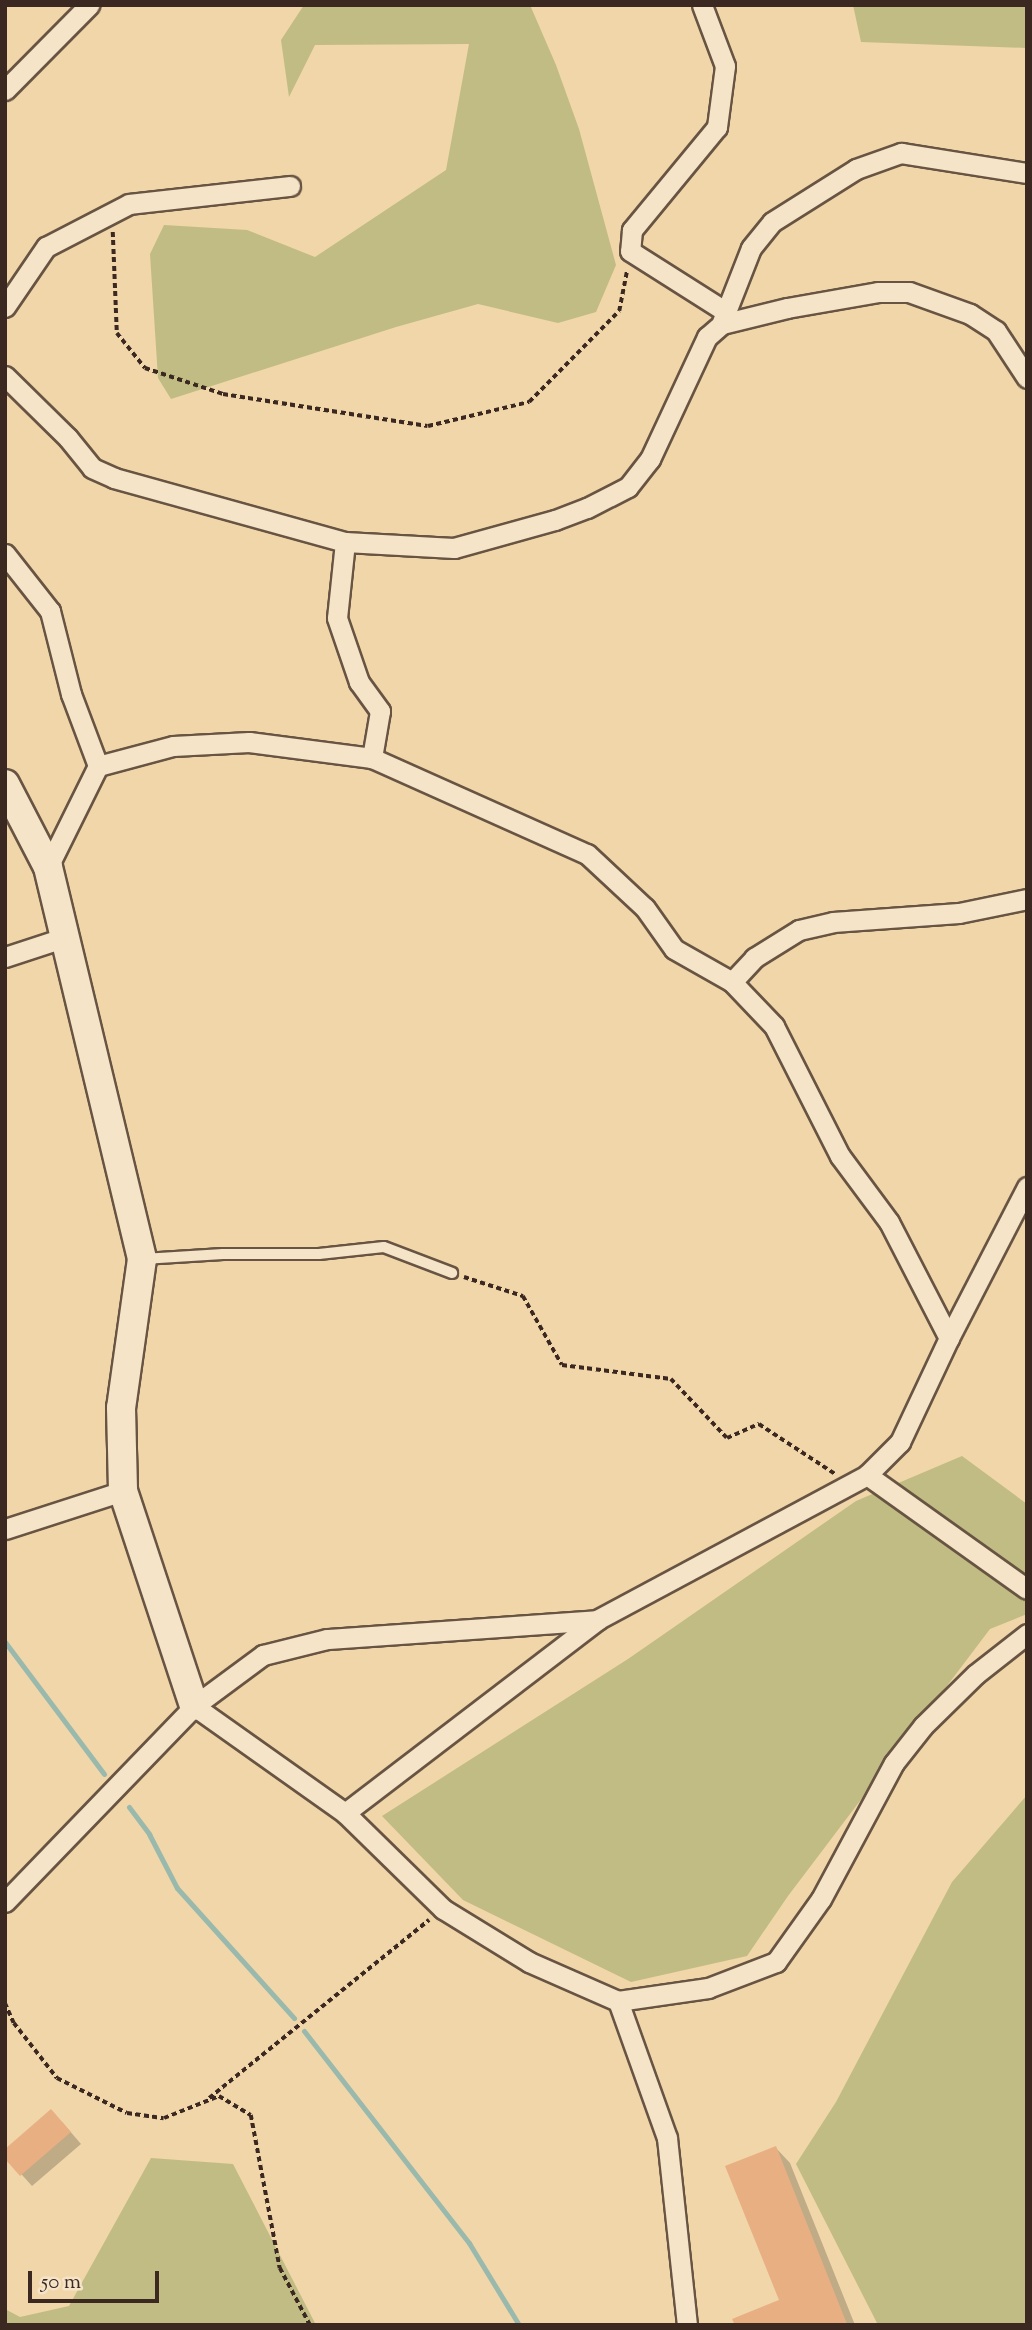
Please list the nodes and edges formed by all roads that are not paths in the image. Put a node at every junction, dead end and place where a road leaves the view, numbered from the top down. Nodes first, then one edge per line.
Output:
1 (89, 5) edge
2 (702, 5) edge
3 (5, 90) edge
4 (1027, 173) edge
5 (290, 186) dead end
6 (5, 307) edge
7 (724, 318) junction
8 (5, 376) edge
9 (1027, 377) edge
10 (345, 542) junction
11 (5, 554) edge
12 (372, 758) junction
13 (97, 766) junction
14 (5, 785) edge
15 (48, 867) junction
16 (1027, 899) edge
17 (64, 938) junction
18 (5, 957) edge
19 (732, 982) junction
20 (1027, 1187) edge
21 (142, 1259) junction
22 (452, 1273) road end
23 (949, 1338) junction
24 (858, 1479) junction
25 (123, 1491) junction
26 (5, 1529) edge
27 (1027, 1589) edge
28 (597, 1620) junction
29 (1027, 1634) edge
30 (194, 1706) junction
31 (345, 1813) junction
32 (5, 1902) edge
33 (618, 2001) junction
34 (687, 2325) edge

1 - 3 street
2 - 7 street
4 - 7 street
5 - 6 street
7 - 9 street
7 - 10 street
8 - 10 street
10 - 12 street
11 - 13 street
12 - 13 street
12 - 19 street
13 - 15 street
14 - 15 street
15 - 17 street
16 - 19 street
17 - 18 street
17 - 21 street
19 - 23 street
20 - 23 street
21 - 22 lane
21 - 25 street
23 - 24 street
24 - 27 street
24 - 28 street
25 - 26 street
25 - 30 street
28 - 30 street
28 - 31 street
29 - 33 street
30 - 31 street
30 - 32 street
31 - 33 street
33 - 34 street

